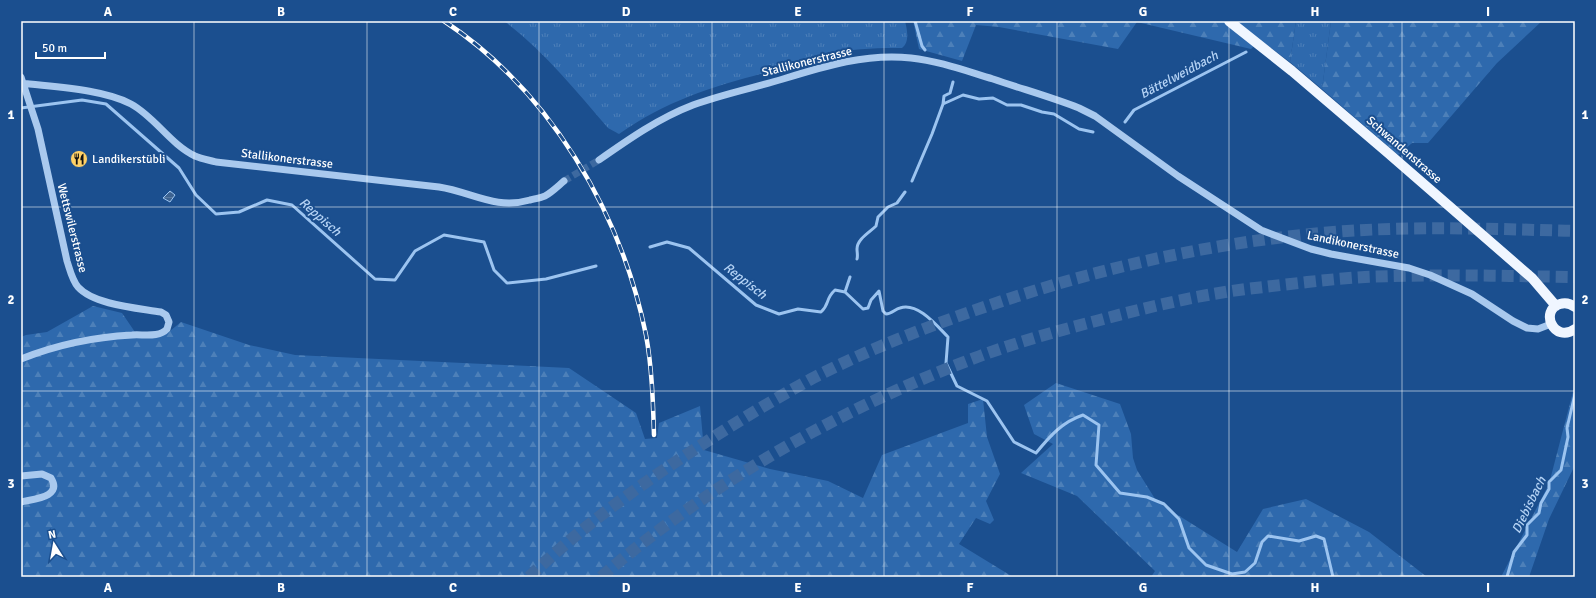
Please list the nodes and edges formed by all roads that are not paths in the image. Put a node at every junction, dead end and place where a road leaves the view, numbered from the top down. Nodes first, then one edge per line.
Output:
1 (1229, 21) edge
2 (22, 81) edge
3 (1079, 108) joint
4 (599, 160) tunnel mouth
5 (564, 181) tunnel mouth
6 (1556, 306) junction
7 (1575, 306) edge
8 (1551, 324) junction
9 (1575, 329) edge
10 (21, 359) edge
11 (21, 476) edge
12 (21, 502) edge

1 - 6 main road, Schwandenstrasse
2 - 5 street, Stallikonerstrasse
2 - 10 street, Wettswilerstrasse
3 - 4 street, Stallikonerstrasse
3 - 8 street, Landikonerstrasse
6 - 7 main road
6 - 8 main road
8 - 9 main road
11 - 12 street

